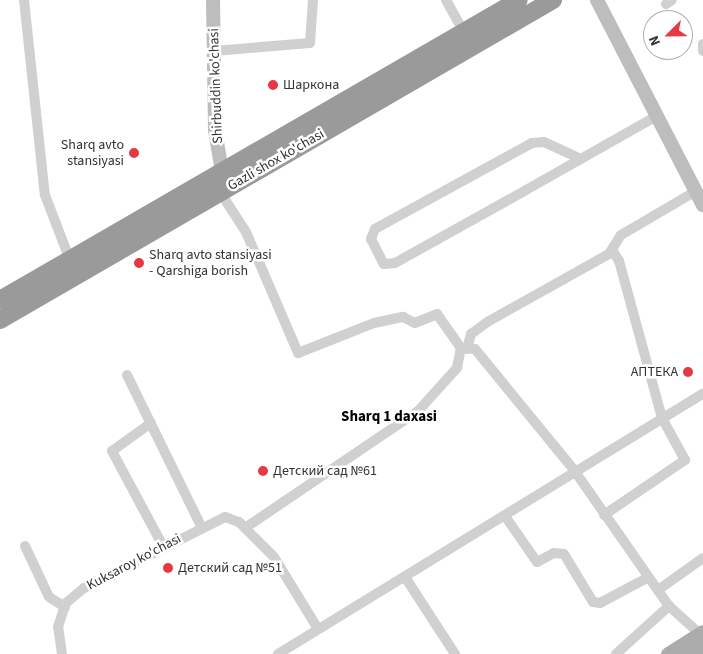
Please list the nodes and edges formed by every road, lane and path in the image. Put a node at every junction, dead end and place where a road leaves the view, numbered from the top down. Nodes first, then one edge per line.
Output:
1 (24, 0) edge
2 (213, 0) edge
3 (313, 0) edge
4 (446, 0) edge
5 (519, 0) edge
6 (553, 0) edge
7 (597, 0) edge
8 (459, 23) dead end
9 (703, 44) edge
10 (214, 51) junction
11 (703, 51) edge
12 (657, 116) junction
13 (581, 159) junction
14 (222, 172) junction
15 (696, 191) junction
16 (220, 192) junction
17 (703, 205) edge
18 (612, 250) junction
19 (70, 260) junction
20 (0, 300) edge
21 (0, 320) edge
22 (464, 348) junction
23 (128, 375) dead end
24 (703, 394) edge
25 (662, 418) junction
26 (151, 423) junction
27 (574, 470) junction
28 (604, 515) junction
29 (505, 516) junction
30 (201, 526) junction
31 (244, 528) junction
32 (25, 546) dead end
33 (162, 546) junction
34 (703, 558) edge
35 (405, 577) junction
36 (647, 578) junction
37 (658, 590) junction
38 (669, 606) junction
39 (64, 607) junction
40 (318, 629) junction
41 (702, 637) edge
42 (62, 654) edge
43 (278, 654) edge
44 (455, 654) edge
45 (616, 654) edge
46 (668, 654) edge
47 (688, 654) edge

1 - 19 street
2 - 10 street, Shirbuddin ko'chasi
3 - 10 street
4 - 8 street
5 - 14 highway, Gazli shox ko'chasi
6 - 16 highway, Gazli shox ko'chasi
7 - 12 street
9 - 11 street
10 - 14 street, Shirbuddin ko'chasi
12 - 13 street
12 - 15 street
13 - 13 street
14 - 19 highway, Gazli shox ko'chasi
15 - 17 street
15 - 18 street
16 - 21 highway, Gazli shox ko'chasi
16 - 22 street
18 - 22 street
18 - 25 street
19 - 20 highway, Gazli shox ko'chasi
22 - 27 street
22 - 31 street
23 - 26 street
24 - 25 street
25 - 27 street
25 - 28 street
26 - 30 street
26 - 33 street
27 - 28 street
27 - 29 street
28 - 36 street
29 - 35 street
29 - 36 street
30 - 31 street, Kuksaroy ko'chasi
30 - 33 street, Kuksaroy ko'chasi
31 - 40 street
32 - 39 street
33 - 39 street, Kuksaroy ko'chasi
34 - 37 street
35 - 40 street
35 - 44 street
36 - 37 street
37 - 38 street
38 - 41 street
38 - 45 street
39 - 42 street
40 - 43 street
41 - 46 main road
41 - 47 main road

